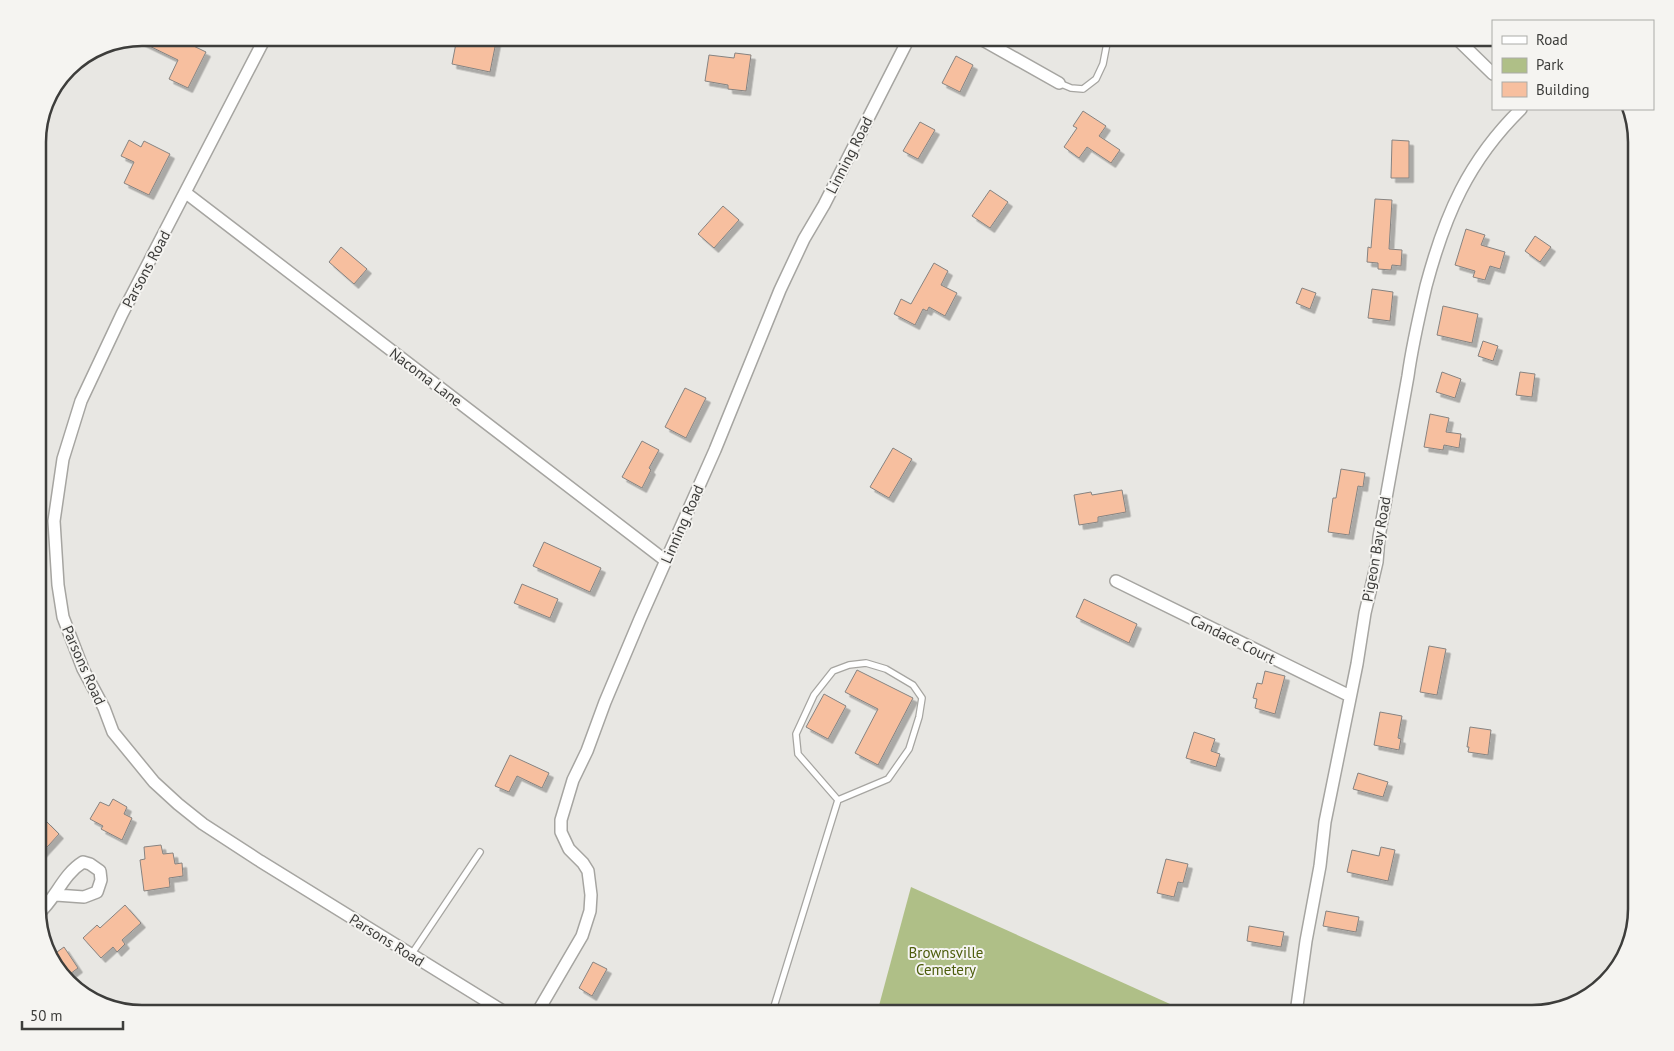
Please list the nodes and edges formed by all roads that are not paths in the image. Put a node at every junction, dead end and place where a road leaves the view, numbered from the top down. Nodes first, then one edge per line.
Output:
1 (261, 46) edge
2 (906, 46) edge
3 (993, 46) edge
4 (1106, 46) edge
5 (1464, 46) edge
6 (1492, 73) edge
7 (1059, 83) joint
8 (1520, 110) edge
9 (186, 193) junction
10 (666, 561) junction
11 (1116, 582) dead end
12 (1350, 696) junction
13 (838, 800) junction
14 (480, 852) dead end
15 (56, 895) dead end
16 (46, 907) edge
17 (412, 955) junction
18 (492, 1005) edge
19 (542, 1005) edge
20 (775, 1005) edge
21 (1298, 1005) edge

1 - 9 street, Parsons Road
2 - 10 street, Linning Road
3 - 7 street
4 - 7 lane
5 - 6 street
8 - 12 street, Pigeon Bay Road
9 - 10 street, Nacoma Lane
9 - 17 street, Parsons Road
10 - 19 street, Linning Road
11 - 12 street, Candace Court
12 - 21 street, Pigeon Bay Road
13 - 13 lane
13 - 20 lane
14 - 17 lane
15 - 16 street
17 - 18 street, Parsons Road

